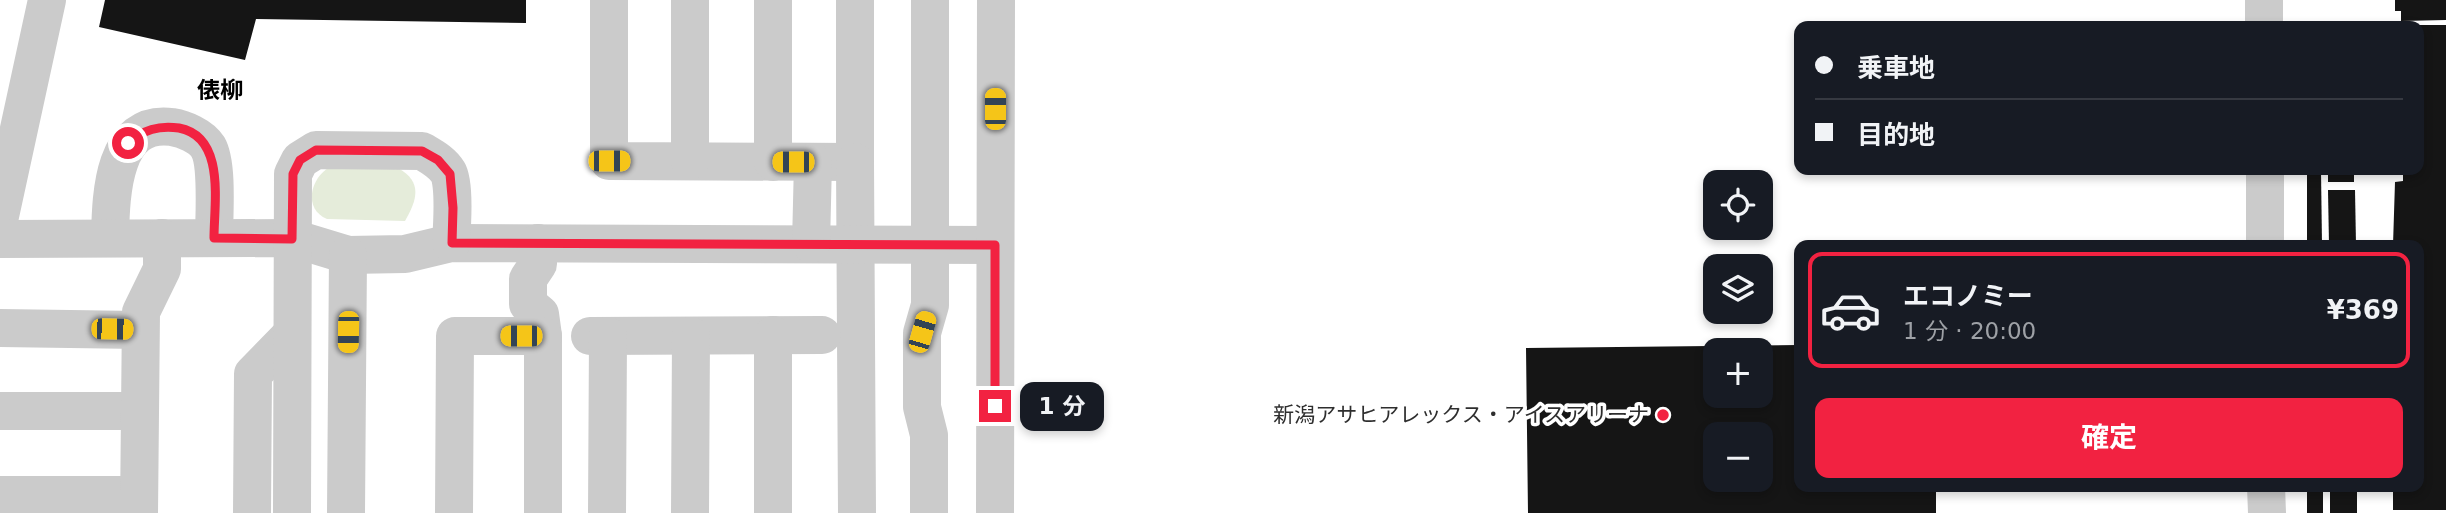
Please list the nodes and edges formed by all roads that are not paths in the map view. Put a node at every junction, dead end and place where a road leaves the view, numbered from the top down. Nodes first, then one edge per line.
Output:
1 (47, 0) edge
2 (609, 0) edge
3 (690, 0) edge
4 (773, 0) edge
5 (855, 0) edge
6 (930, 0) edge
7 (996, 0) edge
8 (2264, 0) edge
9 (2264, 21) edge
10 (690, 161) junction
11 (773, 162) junction
12 (813, 162) junction
13 (855, 162) junction
14 (2265, 175) edge
15 (0, 216) edge
16 (110, 237) junction
17 (162, 238) junction
18 (214, 238) junction
19 (0, 239) edge
20 (292, 239) junction
21 (2265, 240) edge
22 (452, 243) junction
23 (930, 243) junction
24 (811, 244) junction
25 (855, 244) junction
26 (995, 245) junction
27 (538, 253) junction
28 (348, 255) junction
29 (541, 325) junction
30 (0, 328) edge
31 (140, 330) junction
32 (292, 334) junction
33 (773, 335) junction
34 (822, 335) dead end
35 (691, 336) junction
36 (0, 411) edge
37 (139, 411) junction
38 (2266, 492) edge
39 (0, 495) edge
40 (139, 504) edge
41 (253, 513) edge
42 (292, 513) edge
43 (346, 513) edge
44 (454, 513) edge
45 (543, 513) edge
46 (607, 513) edge
47 (690, 513) edge
48 (773, 513) edge
49 (857, 513) edge
50 (929, 513) edge
51 (995, 513) edge
52 (2266, 513) edge

1 - 15 street
2 - 10 street
3 - 10 street
4 - 11 street
5 - 13 street
6 - 23 street
7 - 26 street
8 - 9 street
10 - 11 street
11 - 12 street
12 - 13 street
12 - 24 street
13 - 25 street
14 - 21 street
16 - 17 street
16 - 18 street
16 - 19 street
17 - 18 street
17 - 31 street
18 - 20 street
20 - 22 street
20 - 28 street
20 - 32 street
22 - 27 street
22 - 28 street
23 - 25 street
23 - 26 street
23 - 50 street
24 - 25 street
24 - 27 street
25 - 49 street
26 - 51 street
27 - 29 street
28 - 43 street
29 - 44 street
29 - 45 street
30 - 31 street
31 - 37 street
32 - 41 street
32 - 42 street
33 - 34 street
33 - 35 street
33 - 48 street
35 - 46 street
35 - 47 street
36 - 37 street
37 - 40 street
38 - 52 street
39 - 40 street

